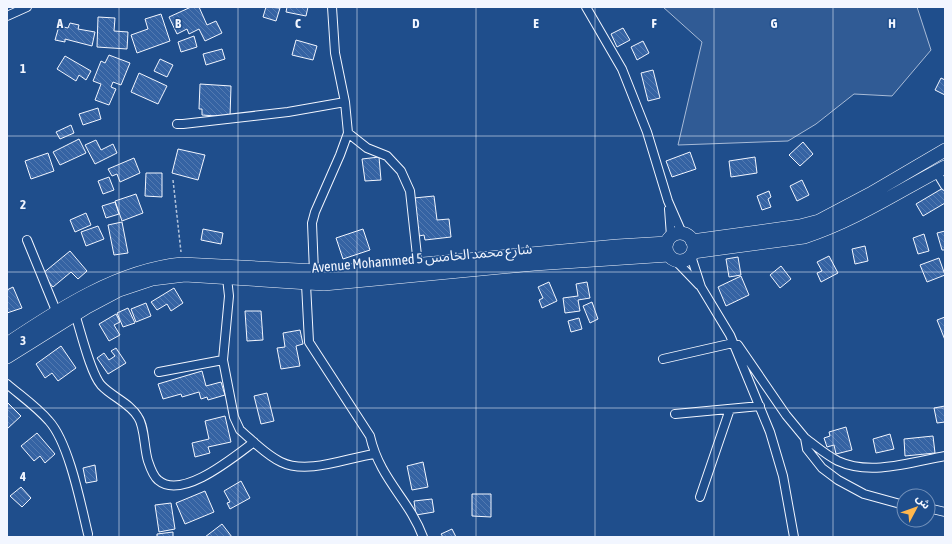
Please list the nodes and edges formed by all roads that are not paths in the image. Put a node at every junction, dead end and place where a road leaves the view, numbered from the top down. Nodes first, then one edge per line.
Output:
1 (27, 7) edge
2 (332, 7) edge
3 (586, 7) edge
4 (7, 16) edge
5 (345, 102) junction
6 (177, 124) dead end
7 (348, 133) junction
8 (945, 150) edge
9 (941, 169) edge
10 (945, 186) edge
11 (27, 240) dead end
12 (680, 247) junction
13 (418, 265) junction
14 (314, 272) junction
15 (227, 278) junction
16 (306, 284) junction
17 (701, 287) junction
18 (57, 313) junction
19 (75, 314) junction
20 (731, 339) junction
21 (7, 344) edge
22 (7, 357) edge
23 (663, 359) dead end
24 (223, 360) junction
25 (159, 372) dead end
26 (7, 384) edge
27 (760, 406) junction
28 (730, 409) junction
29 (675, 414) dead end
30 (805, 438) junction
31 (254, 442) junction
32 (374, 454) junction
33 (945, 456) edge
34 (700, 497) dead end
35 (896, 503) edge
36 (88, 534) dead end
37 (423, 537) edge
38 (794, 537) edge

1 - 4 street
2 - 5 street
3 - 12 street
5 - 6 street
5 - 7 street
7 - 13 street
7 - 14 street
8 - 12 main road, Avenue Mohammed 5 شارع محمد الخامس
9 - 10 street
9 - 12 main road, Avenue Mohammed 5 شارع محمد الخامس
11 - 18 street
12 - 13 main road, Avenue Mohammed 5 شارع محمد الخامس
12 - 16 main road, Avenue Mohammed 5 شارع محمد الخامس
12 - 17 street
12 - 17 street
13 - 14 main road, Avenue Mohammed 5 شارع محمد الخامس
14 - 18 main road, Avenue Mohammed 5 شارع محمد الخامس
15 - 16 main road, Avenue Mohammed 5 شارع محمد الخامس
15 - 19 main road, Avenue Mohammed 5 شارع محمد الخامس
15 - 24 street
16 - 32 street
17 - 20 street
18 - 21 main road, Avenue Mohammed 5 شارع محمد الخامس
19 - 22 main road, Avenue Mohammed 5 شارع محمد الخامس
19 - 31 street
20 - 23 street
20 - 27 street
20 - 30 street
24 - 25 street
24 - 31 street
26 - 36 street
27 - 28 street
27 - 38 street
28 - 29 street
28 - 34 street
30 - 33 street
30 - 35 street
31 - 32 street
32 - 37 street

